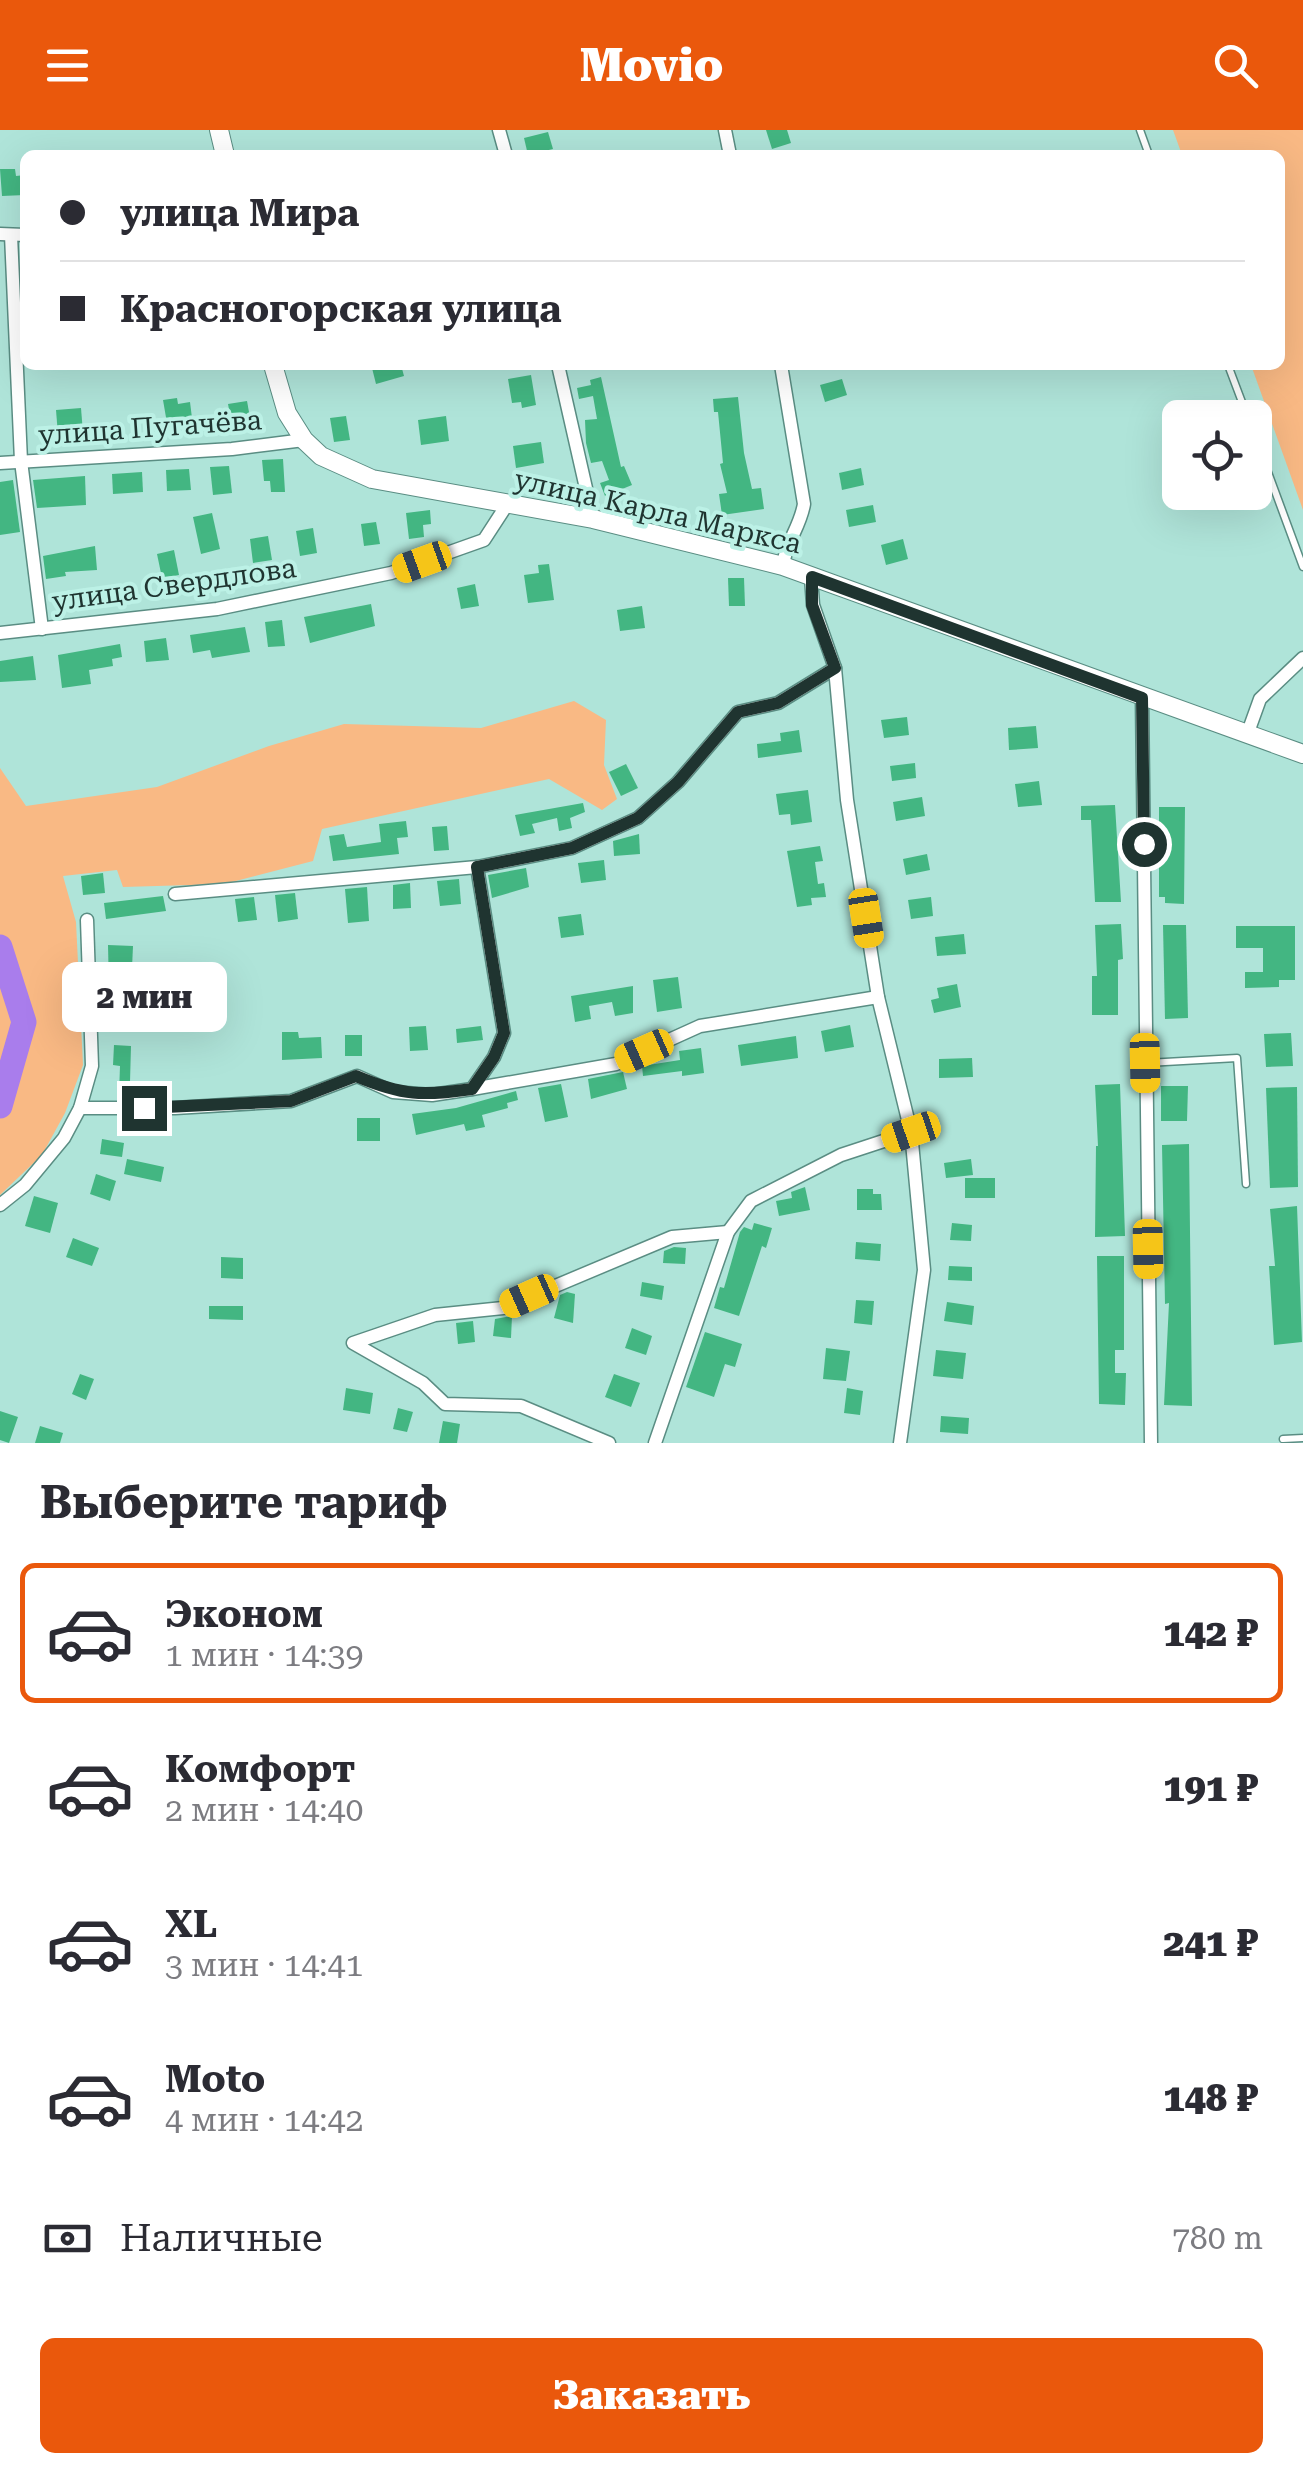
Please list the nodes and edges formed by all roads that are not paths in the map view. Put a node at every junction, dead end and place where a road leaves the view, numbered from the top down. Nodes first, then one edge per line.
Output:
1 (12, 235) edge
2 (275, 370) edge
3 (559, 370) edge
4 (781, 370) edge
5 (1230, 370) edge
6 (1241, 400) edge
7 (304, 440) junction
8 (21, 460) junction
9 (0, 464) edge
10 (1272, 483) edge
11 (508, 503) junction
12 (594, 518) junction
13 (783, 566) junction
14 (1303, 567) edge
15 (812, 577) junction
16 (42, 629) junction
17 (0, 633) edge
18 (1303, 658) edge
19 (835, 668) junction
20 (1142, 698) junction
21 (1247, 735) junction
22 (1303, 754) edge
23 (477, 867) junction
24 (175, 894) dead end
25 (87, 920) dead end
26 (878, 997) junction
27 (1145, 1063) junction
28 (472, 1089) junction
29 (80, 1108) junction
30 (911, 1132) junction
31 (1246, 1184) dead end
32 (0, 1205) edge
33 (728, 1232) junction
34 (1303, 1438) edge
35 (1283, 1440) dead end
36 (610, 1443) edge
37 (655, 1443) edge
38 (900, 1443) edge
39 (1152, 1443) edge

1 - 8 street
2 - 7 street
3 - 12 street
4 - 13 street
5 - 6 lane
7 - 8 street, улица Пугачёва
7 - 11 street, улица Карла Маркса
8 - 9 street, улица Пугачёва
8 - 16 street
10 - 14 lane
11 - 12 street, улица Карла Маркса
11 - 16 street, улица Свердлова
12 - 13 street, улица Карла Маркса
13 - 15 street, улица Карла Маркса
15 - 19 street
15 - 20 street, улица Карла Маркса
16 - 17 street, улица Свердлова
18 - 21 street
19 - 23 street
19 - 26 street
20 - 21 street, улица Карла Маркса
20 - 27 street
21 - 22 street, улица Карла Маркса
23 - 24 street
23 - 28 street
25 - 29 street
26 - 28 street
26 - 30 street
27 - 31 lane
27 - 39 street
28 - 29 street
29 - 32 street
30 - 33 street
30 - 38 street
33 - 36 street
33 - 37 street
34 - 35 lane

